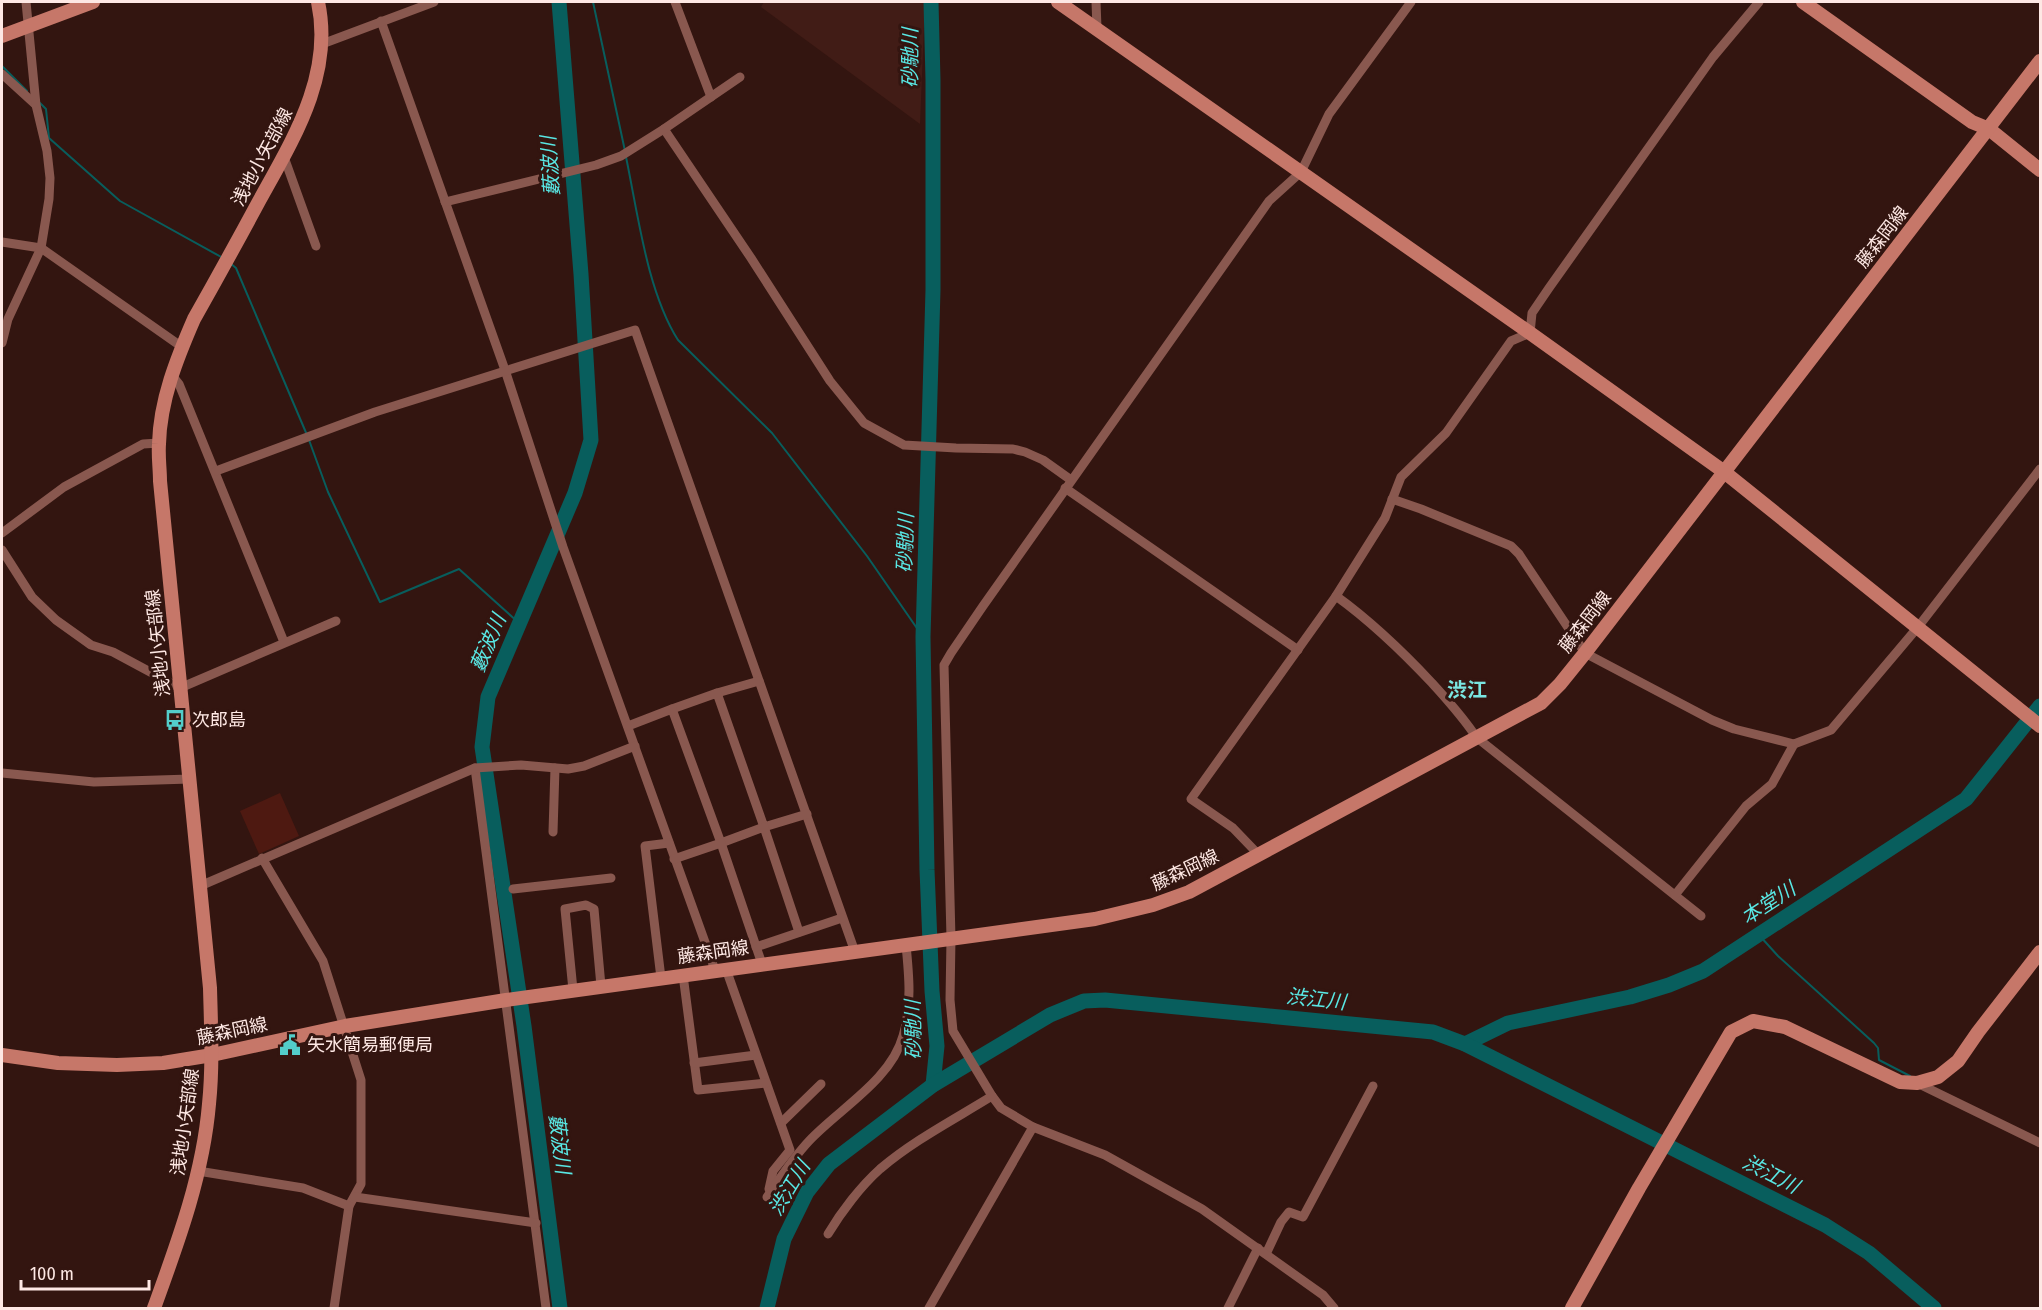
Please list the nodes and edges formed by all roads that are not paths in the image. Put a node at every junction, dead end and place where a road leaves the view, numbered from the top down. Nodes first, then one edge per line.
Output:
1 (26, 2) edge
2 (93, 2) edge
3 (318, 2) edge
4 (434, 2) edge
5 (675, 2) edge
6 (1058, 2) edge
7 (1096, 2) edge
8 (1411, 2) edge
9 (1759, 2) edge
10 (1803, 2) edge
11 (381, 21) junction
12 (29, 26) junction
13 (1097, 28) junction
14 (2, 36) edge
15 (322, 44) junction
16 (2040, 60) edge
17 (2, 74) edge
18 (740, 76) dead end
19 (711, 97) junction
20 (36, 105) junction
21 (664, 129) junction
22 (1989, 129) junction
23 (284, 157) junction
24 (2040, 170) edge
25 (1301, 172) junction
26 (445, 202) junction
27 (2, 242) edge
28 (316, 246) dead end
29 (41, 248) junction
30 (1530, 333) junction
31 (2, 343) edge
32 (182, 347) junction
33 (505, 370) junction
34 (171, 374) junction
35 (159, 443) junction
36 (2040, 468) edge
37 (216, 471) junction
38 (1723, 471) junction
39 (1068, 484) junction
40 (1392, 499) junction
41 (2, 533) edge
42 (2, 550) edge
43 (1336, 596) junction
44 (336, 621) dead end
45 (1918, 627) junction
46 (284, 642) junction
47 (1298, 650) junction
48 (1585, 652) junction
49 (759, 681) junction
50 (180, 687) junction
51 (717, 693) junction
52 (672, 709) junction
53 (628, 726) junction
54 (2040, 726) edge
55 (1476, 737) junction
56 (1794, 744) junction
57 (635, 746) junction
58 (475, 768) junction
59 (555, 768) junction
60 (2, 773) edge
61 (189, 779) junction
62 (807, 814) junction
63 (764, 827) junction
64 (554, 832) dead end
65 (669, 843) junction
66 (721, 843) junction
67 (1258, 854) junction
68 (262, 858) junction
69 (674, 859) junction
70 (611, 878) dead end
71 (200, 886) junction
72 (513, 889) dead end
73 (1675, 895) junction
74 (1701, 916) dead end
75 (842, 918) junction
76 (799, 932) junction
77 (951, 938) junction
78 (906, 945) junction
79 (756, 947) junction
80 (855, 952) junction
81 (2040, 952) edge
82 (762, 964) junction
83 (721, 970) junction
84 (683, 975) junction
85 (661, 978) junction
86 (601, 986) junction
87 (573, 990) junction
88 (506, 1000) junction
89 (345, 1026) junction
90 (2, 1055) edge
91 (212, 1055) junction
92 (756, 1055) junction
93 (694, 1063) junction
94 (766, 1083) junction
95 (1917, 1083) junction
96 (821, 1084) dead end
97 (1373, 1086) dead end
98 (992, 1096) junction
99 (781, 1123) junction
100 (1033, 1126) junction
101 (2040, 1143) edge
102 (198, 1172) junction
103 (352, 1202) junction
104 (536, 1223) junction
105 (828, 1234) dead end
106 (1262, 1251) junction
107 (154, 1308) edge
108 (334, 1308) edge
109 (546, 1308) edge
110 (929, 1308) edge
111 (1228, 1308) edge
112 (1335, 1308) edge
113 (1572, 1308) edge

1 - 12 street
2 - 12 main road
3 - 15 main road, 浅地小矢部線
4 - 11 street
5 - 19 street
6 - 13 main road
7 - 13 street
8 - 25 street
9 - 30 street
10 - 22 main road
11 - 15 street
11 - 26 street
12 - 14 main road
12 - 20 street
13 - 25 main road
15 - 23 main road, 浅地小矢部線
16 - 22 main road, 藤森岡線
17 - 20 street
18 - 19 street
19 - 21 street
20 - 29 street
21 - 26 street
21 - 39 street
22 - 24 main road
22 - 38 main road, 藤森岡線
23 - 28 street
23 - 32 main road, 浅地小矢部線
25 - 30 main road
25 - 39 street
26 - 33 street
27 - 29 street
29 - 31 street
29 - 32 street
30 - 38 main road
30 - 40 street
32 - 34 main road, 浅地小矢部線
33 - 37 street
33 - 49 street
33 - 53 street
34 - 35 main road, 浅地小矢部線
34 - 37 street
35 - 41 street
35 - 50 main road, 浅地小矢部線
36 - 45 street
37 - 46 street
38 - 45 main road
38 - 48 main road, 藤森岡線
39 - 47 street
39 - 77 street
40 - 43 street
40 - 48 street
42 - 50 street
43 - 47 street
43 - 55 street
44 - 46 street
45 - 54 main road
45 - 56 street
46 - 50 street
47 - 67 street
48 - 55 main road, 藤森岡線
48 - 56 street
49 - 51 street
49 - 62 street
50 - 61 main road, 浅地小矢部線
51 - 52 street
51 - 63 street
52 - 53 street
52 - 66 street
53 - 57 street
55 - 67 main road, 藤森岡線
55 - 73 street
56 - 73 street
57 - 59 street
57 - 65 street
58 - 59 street
58 - 68 street
58 - 88 street
59 - 64 street
60 - 61 street
61 - 71 main road, 浅地小矢部線
62 - 63 street
62 - 75 street
63 - 66 street
63 - 76 street
65 - 69 street
65 - 85 street
66 - 69 street
66 - 79 street
67 - 77 main road, 藤森岡線
68 - 71 street
68 - 89 street
69 - 83 street
70 - 72 street
71 - 91 main road, 浅地小矢部線
73 - 74 street
75 - 76 street
75 - 80 street
76 - 79 street
77 - 78 main road, 藤森岡線
77 - 98 street
78 - 80 main road, 藤森岡線
78 - 99 street
79 - 82 street
80 - 82 main road, 藤森岡線
81 - 95 main road
82 - 83 main road, 藤森岡線
83 - 84 main road, 藤森岡線
83 - 92 street
84 - 85 main road, 藤森岡線
84 - 93 street
85 - 86 main road, 藤森岡線
86 - 87 main road, 藤森岡線
86 - 87 street
87 - 88 main road, 藤森岡線
88 - 89 main road, 藤森岡線
88 - 104 street
89 - 91 main road, 藤森岡線
89 - 103 street
90 - 91 main road, 藤森岡線
91 - 102 main road, 浅地小矢部線
92 - 93 street
92 - 94 street
93 - 94 street
94 - 99 street
95 - 101 street
95 - 113 main road
96 - 99 street
97 - 106 street
98 - 100 street
98 - 105 street
100 - 106 street
100 - 110 street
102 - 103 street
102 - 107 main road, 浅地小矢部線
103 - 104 street
103 - 108 street
104 - 109 street
106 - 111 street
106 - 112 street

